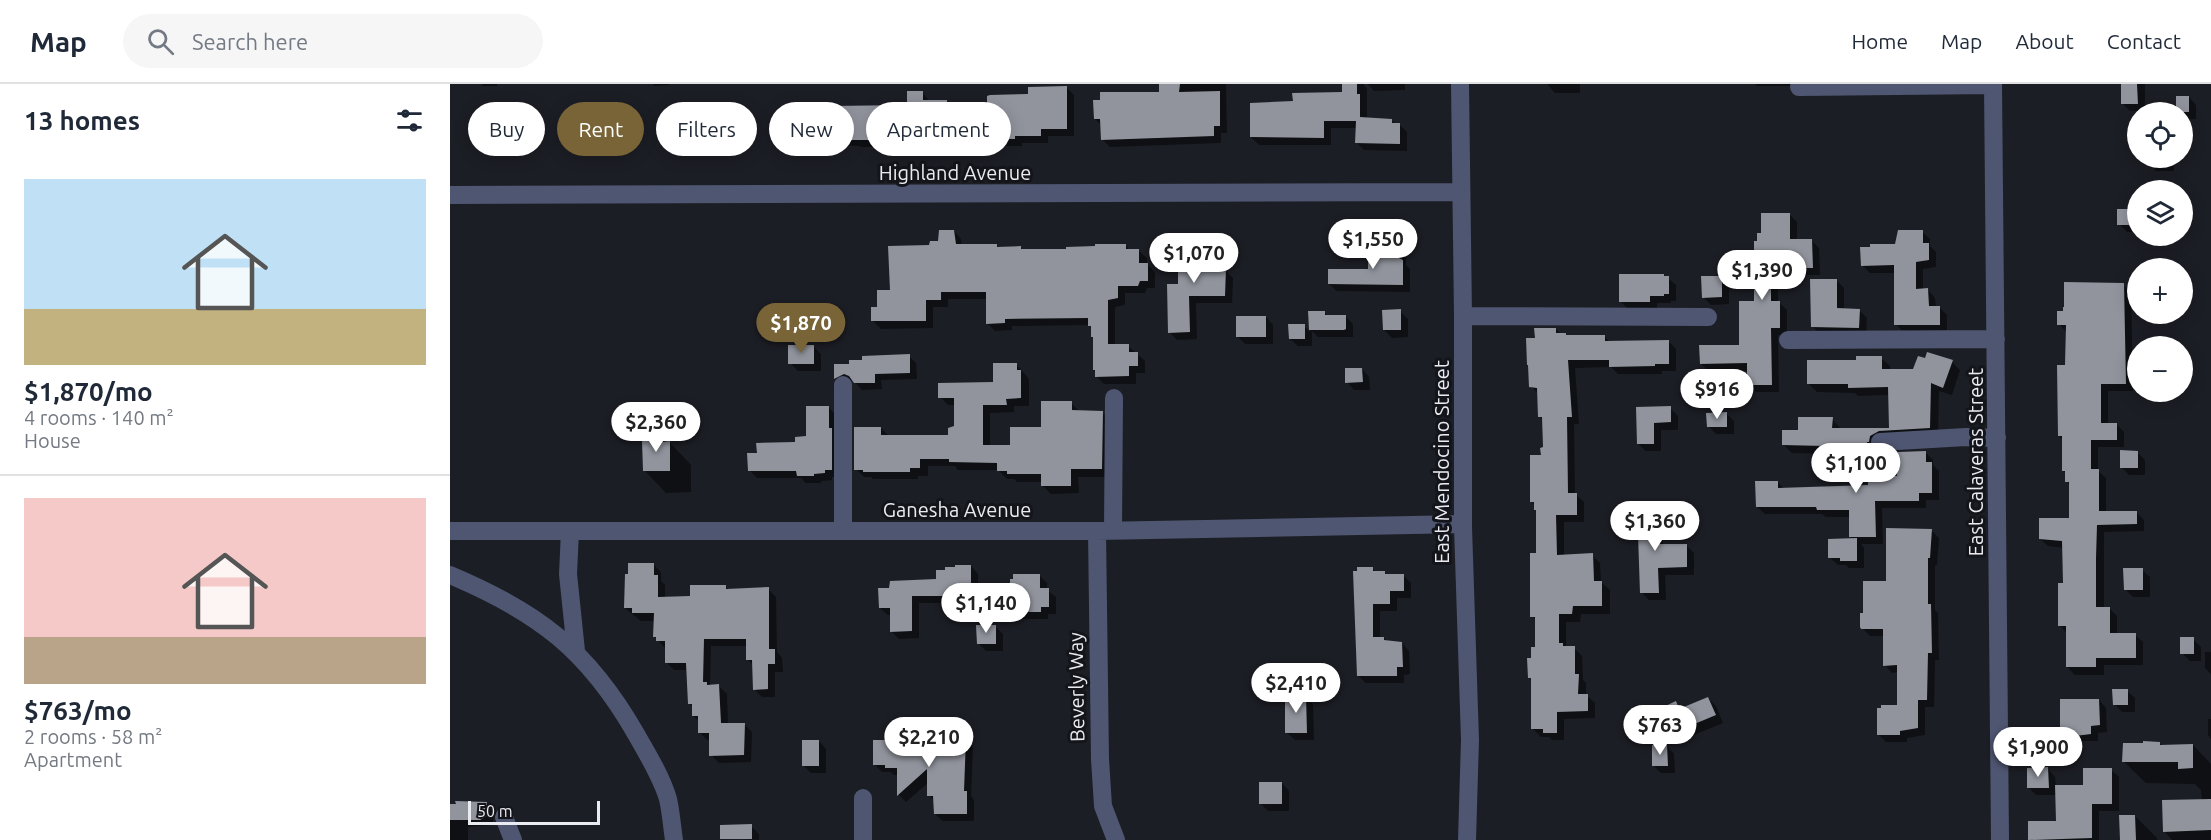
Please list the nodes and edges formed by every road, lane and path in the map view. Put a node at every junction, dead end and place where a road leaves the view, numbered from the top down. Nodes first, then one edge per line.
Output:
1 (1460, 84) edge
2 (1993, 84) edge
3 (1799, 87) dead end
4 (1460, 192) junction
5 (450, 195) edge
6 (1463, 316) junction
7 (1708, 317) dead end
8 (1996, 339) junction
9 (1788, 340) dead end
10 (843, 385) dead end
11 (1114, 398) dead end
12 (1997, 438) junction
13 (1880, 442) dead end
14 (1463, 524) junction
15 (1105, 530) junction
16 (450, 531) edge
17 (570, 531) junction
18 (843, 531) junction
19 (450, 575) edge
20 (576, 651) junction
21 (863, 798) dead end
22 (504, 817) dead end
23 (513, 840) edge
24 (674, 840) edge
25 (863, 840) edge
26 (1116, 840) edge
27 (1467, 840) edge
28 (2000, 840) edge

1 - 4 street, East Mendocino Street
2 - 3 street
2 - 8 street, East Calaveras Street
4 - 5 street, Highland Avenue
4 - 6 street, East Mendocino Street
6 - 7 street
6 - 14 street, East Mendocino Street
8 - 9 street
8 - 12 street, East Calaveras Street
10 - 18 street
11 - 15 street, Beverly Way
12 - 13 street
12 - 28 street, East Calaveras Street
14 - 15 street, Ganesha Avenue
14 - 27 street, East Mendocino Street
15 - 18 street, Ganesha Avenue
15 - 26 street, Beverly Way
16 - 17 street, Ganesha Avenue
17 - 18 street, Ganesha Avenue
17 - 20 street
19 - 20 street
20 - 24 street
21 - 25 street
22 - 23 street

